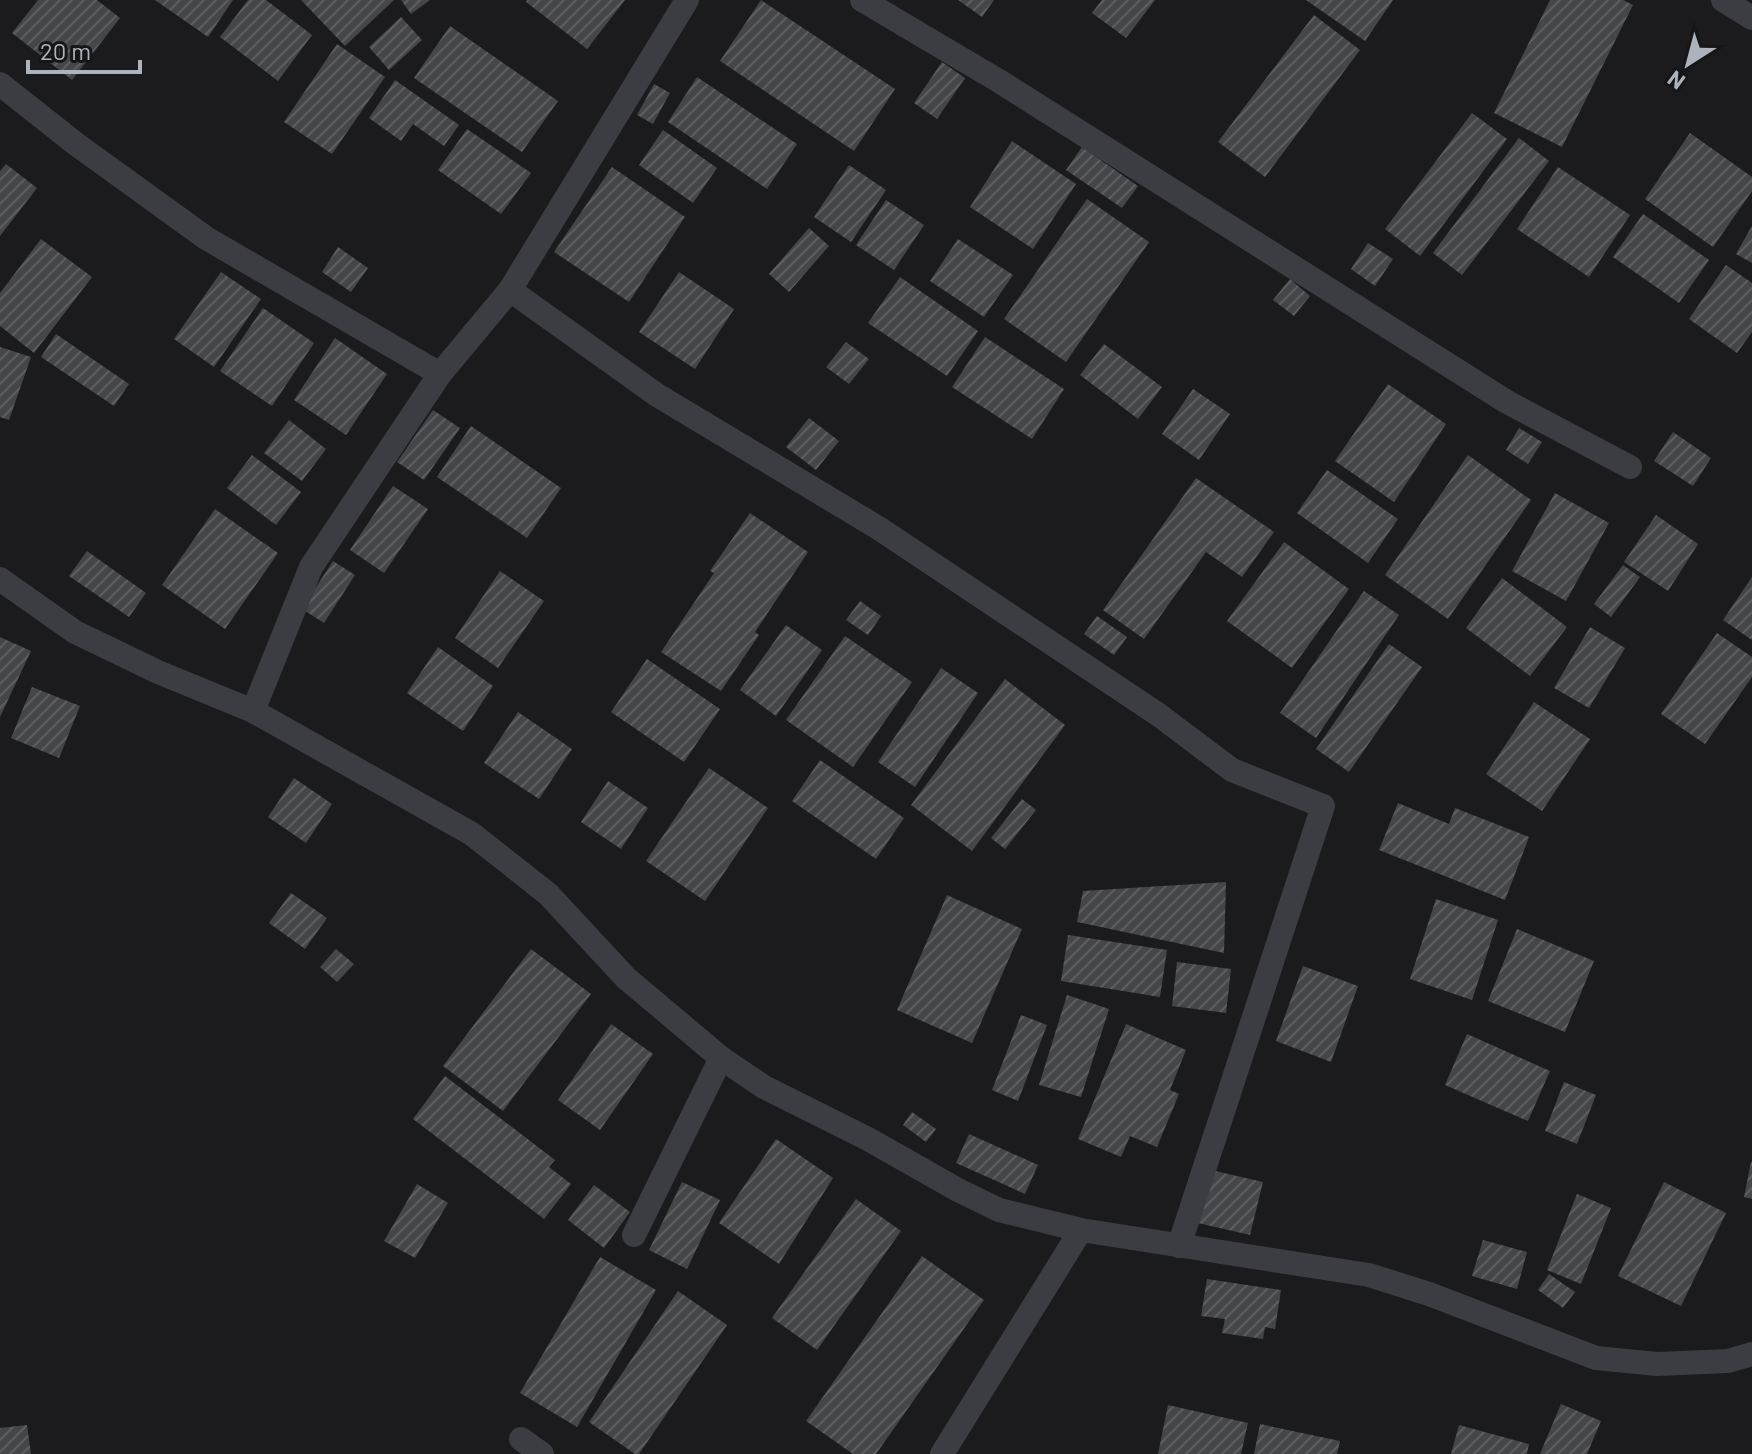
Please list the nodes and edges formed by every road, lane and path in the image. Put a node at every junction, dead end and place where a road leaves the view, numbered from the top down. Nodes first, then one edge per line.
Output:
1 (687, 0) edge
2 (862, 0) edge
3 (1723, 0) edge
4 (1752, 18) edge
5 (0, 84) edge
6 (510, 290) junction
7 (440, 374) junction
8 (1630, 467) dead end
9 (0, 579) edge
10 (253, 711) junction
11 (721, 1058) junction
12 (1081, 1230) junction
13 (634, 1235) dead end
14 (1179, 1246) junction
15 (1752, 1354) edge
16 (521, 1439) dead end
17 (542, 1454) edge
18 (942, 1454) edge

1 - 6 street
2 - 8 street
3 - 4 street
5 - 7 street
6 - 7 street
6 - 14 street
7 - 10 street
9 - 10 street
10 - 11 street
11 - 12 street
11 - 13 street
12 - 14 street
12 - 18 street
14 - 15 street
16 - 17 street

